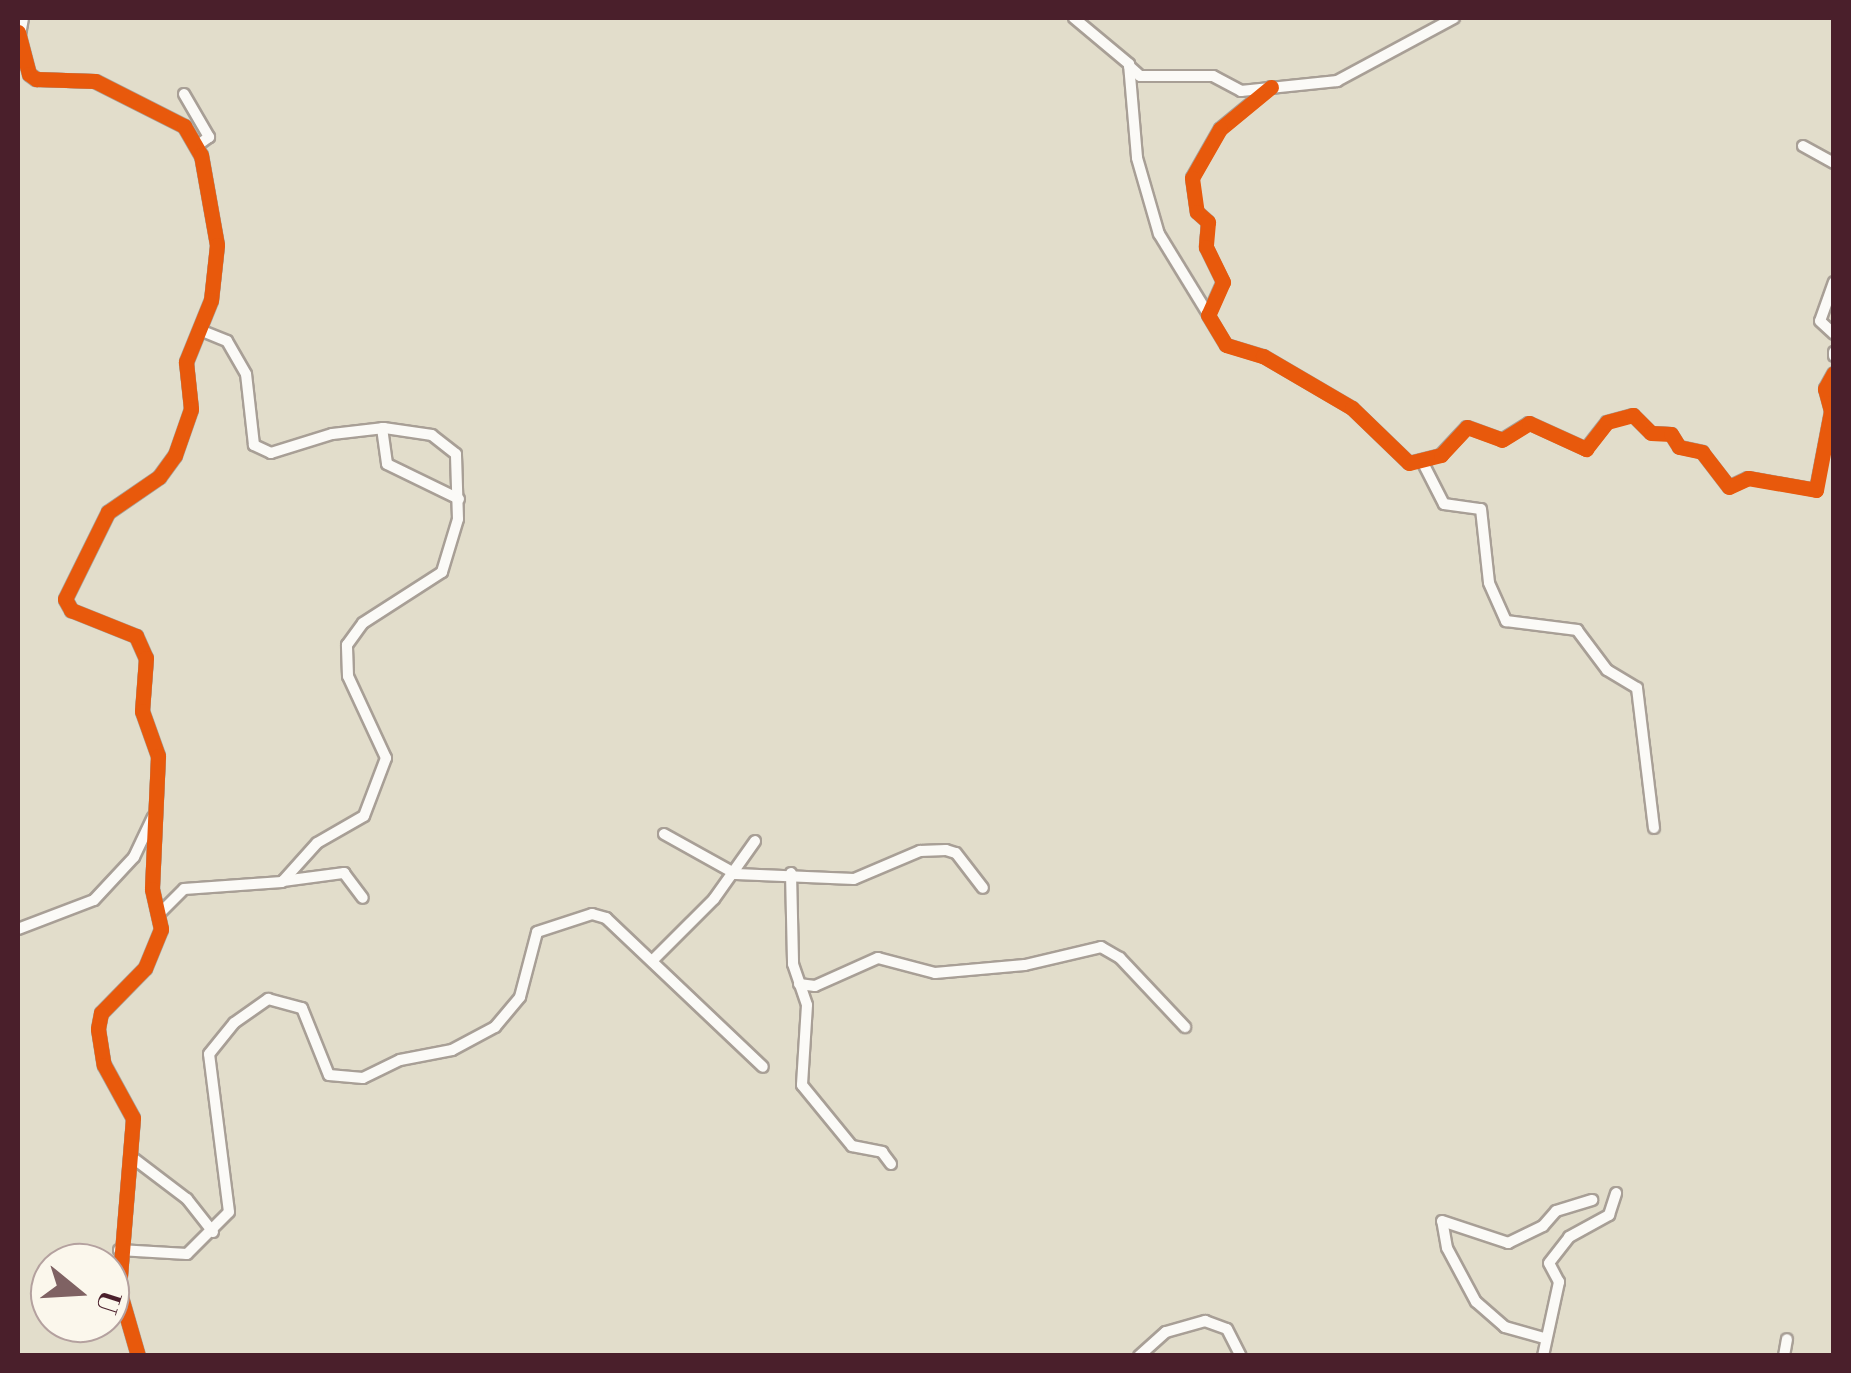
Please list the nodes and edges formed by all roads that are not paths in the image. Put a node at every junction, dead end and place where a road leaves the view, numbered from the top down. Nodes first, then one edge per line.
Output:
1 (23, 18) edge
2 (1074, 18) edge
3 (1454, 18) edge
4 (18, 34) edge
5 (1130, 66) junction
6 (23, 75) edge
7 (1271, 87) junction
8 (184, 94) dead end
9 (198, 144) junction
10 (1802, 146) dead end
11 (1834, 163) edge
12 (1834, 282) edge
13 (1208, 315) junction
14 (200, 330) junction
15 (1834, 334) edge
16 (1834, 372) edge
17 (382, 428) junction
18 (1423, 464) junction
19 (459, 500) junction
20 (154, 816) junction
21 (1654, 828) dead end
22 (664, 834) dead end
23 (756, 841) dead end
24 (791, 873) junction
25 (736, 874) junction
26 (282, 882) junction
27 (983, 888) dead end
28 (363, 898) dead end
29 (160, 914) junction
30 (18, 929) edge
31 (653, 960) junction
32 (799, 984) junction
33 (1186, 1028) dead end
34 (763, 1067) dead end
35 (133, 1158) junction
36 (891, 1164) dead end
37 (1616, 1193) dead end
38 (1592, 1200) dead end
39 (213, 1232) junction
40 (120, 1243) edge
41 (130, 1251) edge
42 (130, 1328) edge
43 (1544, 1338) junction
44 (1788, 1339) dead end
45 (138, 1356) edge
46 (1139, 1356) edge
47 (1241, 1356) edge
48 (1543, 1356) edge
49 (1784, 1356) edge

1 - 4 street
2 - 5 street
3 - 7 street
4 - 6 street
5 - 7 street
5 - 13 street
6 - 9 street
7 - 13 street
8 - 9 street
9 - 14 street
10 - 11 street
12 - 15 street
13 - 18 street
14 - 17 street
14 - 20 street
16 - 18 street
17 - 19 street
17 - 19 street
18 - 21 street
19 - 26 street
20 - 29 street
20 - 30 street
22 - 25 street
23 - 25 street
24 - 25 street
24 - 27 street
24 - 32 street
25 - 31 street
26 - 28 street
26 - 29 street
29 - 35 street
31 - 34 street
31 - 39 street
32 - 33 street
32 - 36 street
35 - 39 street
35 - 40 street
37 - 43 street
38 - 43 street
39 - 41 street
42 - 45 street
43 - 48 street
44 - 49 street
46 - 47 street

